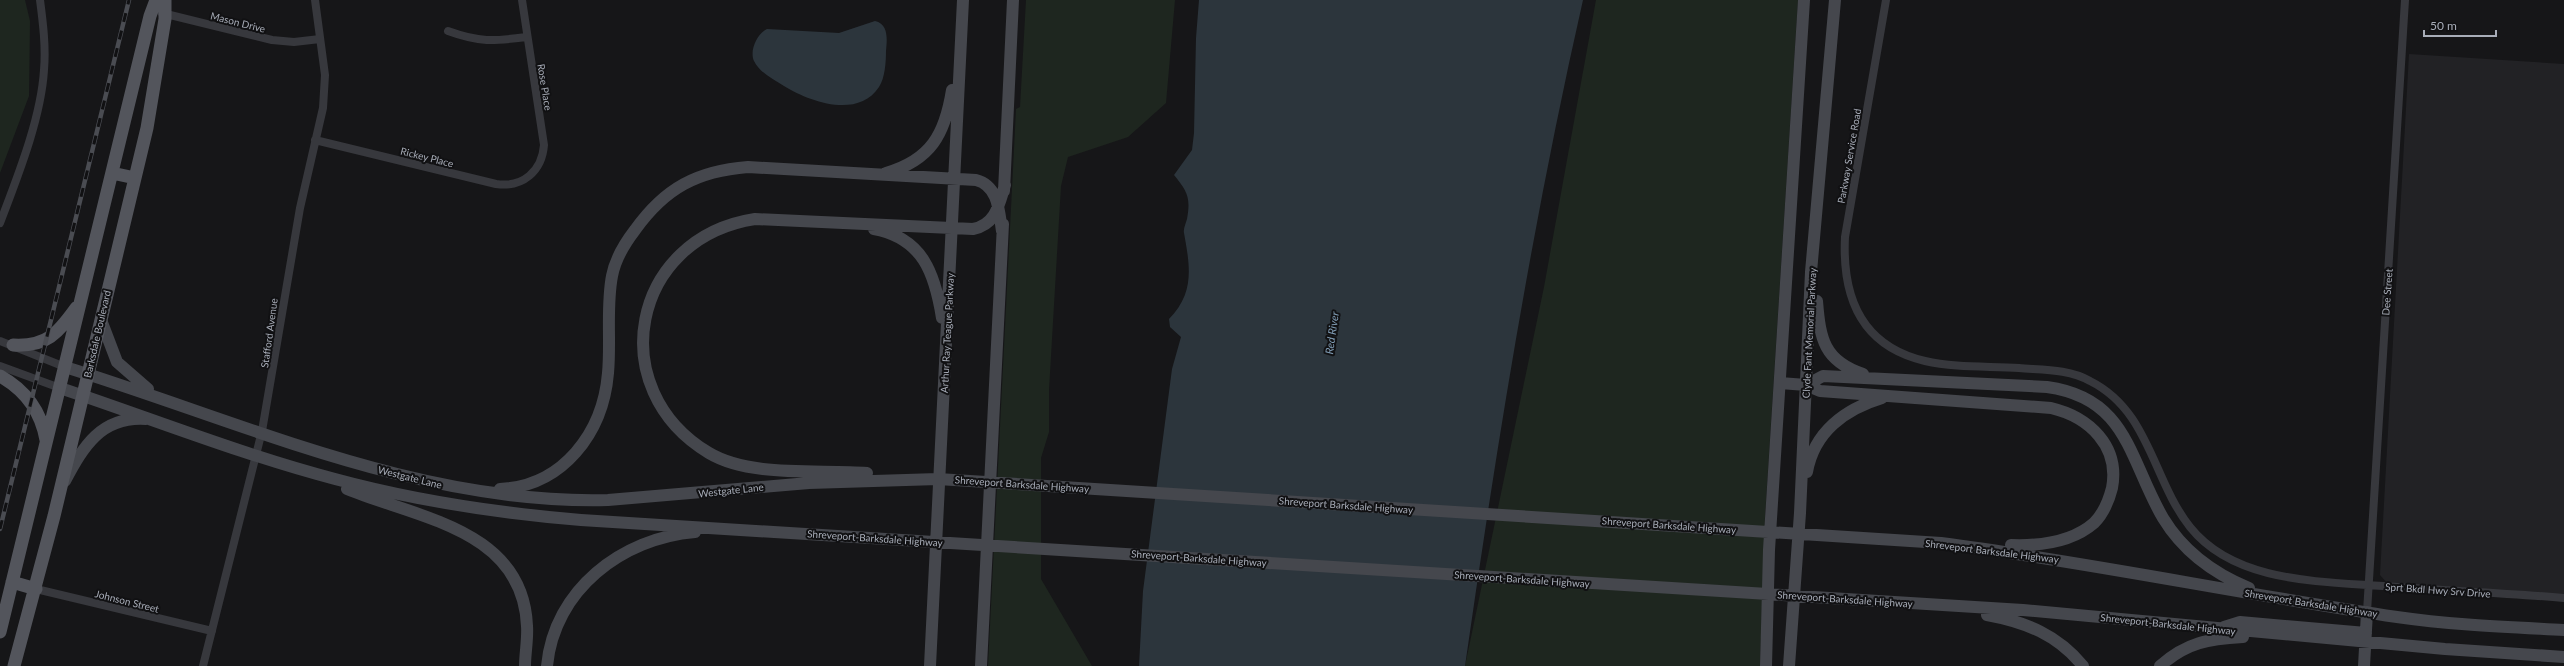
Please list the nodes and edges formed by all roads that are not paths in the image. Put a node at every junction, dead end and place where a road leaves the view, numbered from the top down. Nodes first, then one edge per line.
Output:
1 (40, 0) edge
2 (165, 0) edge
3 (315, 0) edge
4 (522, 0) edge
5 (963, 0) edge
6 (1013, 0) edge
7 (1804, 0) edge
8 (1835, 0) edge
9 (1886, 0) edge
10 (2405, 0) edge
11 (154, 5) edge
12 (166, 14) junction
13 (448, 31) dead end
14 (527, 37) junction
15 (961, 38) junction
16 (320, 39) junction
17 (315, 140) junction
18 (112, 173) junction
19 (532, 174) joint
20 (878, 176) junction
21 (135, 178) junction
22 (954, 179) junction
23 (1004, 185) junction
24 (998, 206) junction
25 (0, 223) edge
26 (845, 225) junction
27 (952, 228) junction
28 (1002, 231) junction
29 (1811, 272) junction
30 (81, 300) junction
31 (101, 320) junction
32 (0, 341) edge
33 (946, 343) junction
34 (13, 345) junction
35 (0, 366) edge
36 (65, 366) junction
37 (88, 374) junction
38 (0, 376) edge
39 (1876, 378) junction
40 (1780, 383) junction
41 (1806, 385) junction
42 (60, 388) junction
43 (155, 395) junction
44 (83, 396) junction
45 (1888, 396) junction
46 (156, 420) junction
47 (262, 431) junction
48 (47, 444) junction
49 (256, 454) junction
50 (316, 474) junction
51 (938, 479) junction
52 (768, 486) joint
53 (61, 488) junction
54 (469, 491) junction
55 (1800, 513) junction
56 (738, 529) junction
57 (752, 530) joint
58 (1941, 543) junction
59 (12, 582) junction
60 (2370, 584) junction
61 (36, 589) junction
62 (2264, 595) junction
63 (2564, 598) edge
64 (1935, 605) junction
65 (2367, 612) junction
66 (2218, 629) junction
67 (2564, 630) edge
68 (212, 631) junction
69 (0, 632) edge
70 (2291, 635) junction
71 (2366, 637) junction
72 (2564, 657) edge
73 (14, 666) edge
74 (204, 666) edge
75 (525, 666) edge
76 (547, 666) edge
77 (930, 666) edge
78 (981, 666) edge
79 (1766, 666) edge
80 (1789, 666) edge
81 (2084, 666) edge
82 (2160, 666) edge
83 (2364, 666) edge

1 - 25 street
2 - 12 main road, Barksdale Boulevard
3 - 16 street, Stafford Avenue
4 - 14 street, Rose Place
5 - 15 main road, Arthur Ray Teague Parkway
6 - 23 main road
7 - 40 main road
8 - 29 main road, Clyde Fant Memorial Parkway
9 - 60 street, Parkway Service Road
10 - 60 street, Dee Street
11 - 12 street, Mason Drive
11 - 18 main road
12 - 16 street, Mason Drive
12 - 21 main road, Barksdale Boulevard
13 - 14 street
14 - 19 street, Rose Place
15 - 20 main road
15 - 22 main road, Arthur Ray Teague Parkway
16 - 17 street, Stafford Avenue
17 - 19 street, Rickey Place
17 - 47 street, Stafford Avenue
18 - 21 main road
18 - 30 main road
20 - 22 main road
20 - 54 main road
21 - 31 main road, Barksdale Boulevard
22 - 24 main road
22 - 27 main road, Arthur Ray Teague Parkway
23 - 24 main road
23 - 28 main road
24 - 27 main road
24 - 28 main road
26 - 27 main road
26 - 33 main road
26 - 51 main road
27 - 33 main road, Arthur Ray Teague Parkway
28 - 78 main road
29 - 39 main road
29 - 41 main road, Clyde Fant Memorial Parkway
30 - 34 main road
30 - 36 main road
31 - 37 main road, Barksdale Boulevard
31 - 43 main road
32 - 34 street
33 - 77 main road, Arthur Ray Teague Parkway
34 - 36 street
35 - 42 street
36 - 37 main road, Westgate Lane
36 - 42 main road
37 - 43 main road, Westgate Lane
37 - 44 main road, Barksdale Boulevard
38 - 48 main road
39 - 41 main road
39 - 62 main road
40 - 41 main road
40 - 79 main road
41 - 45 main road
41 - 55 main road, Clyde Fant Memorial Parkway
42 - 44 main road, Westgate Lane
42 - 48 main road
43 - 47 main road, Westgate Lane
44 - 46 main road, Westgate Lane
44 - 53 main road, Barksdale Boulevard
45 - 55 main road
45 - 58 main road
46 - 49 main road, Westgate Lane
46 - 53 main road
47 - 49 street, Stafford Avenue
47 - 54 main road, Westgate Lane
48 - 59 main road
49 - 50 main road, Westgate Lane
49 - 68 street, Stafford Avenue
50 - 56 main road, Westgate Lane
50 - 75 main road
51 - 52 main road, Shreveport Barksdale Highway
51 - 58 main road, Shreveport Barksdale Highway
52 - 54 main road, Westgate Lane
53 - 61 main road, Barksdale Boulevard
55 - 80 main road, Clyde Fant Memorial Parkway
56 - 57 main road, Westgate Lane
56 - 76 main road
57 - 64 main road, Shreveport-Barksdale Highway
58 - 62 main road, Shreveport Barksdale Highway
59 - 61 main road
59 - 69 main road
60 - 63 street, Sprt Bkdl Hwy Srv Drive
60 - 65 street
61 - 68 street, Johnson Street
61 - 73 main road, Barksdale Boulevard
62 - 65 main road, Shreveport Barksdale Highway
64 - 66 main road, Shreveport-Barksdale Highway
64 - 81 main road
65 - 67 main road, Shreveport Barksdale Highway
65 - 71 main road
66 - 70 main road, Shreveport-Barksdale Highway
66 - 71 main road
68 - 74 street, Stafford Avenue
70 - 71 main road
70 - 82 main road
71 - 72 main road
71 - 83 main road

